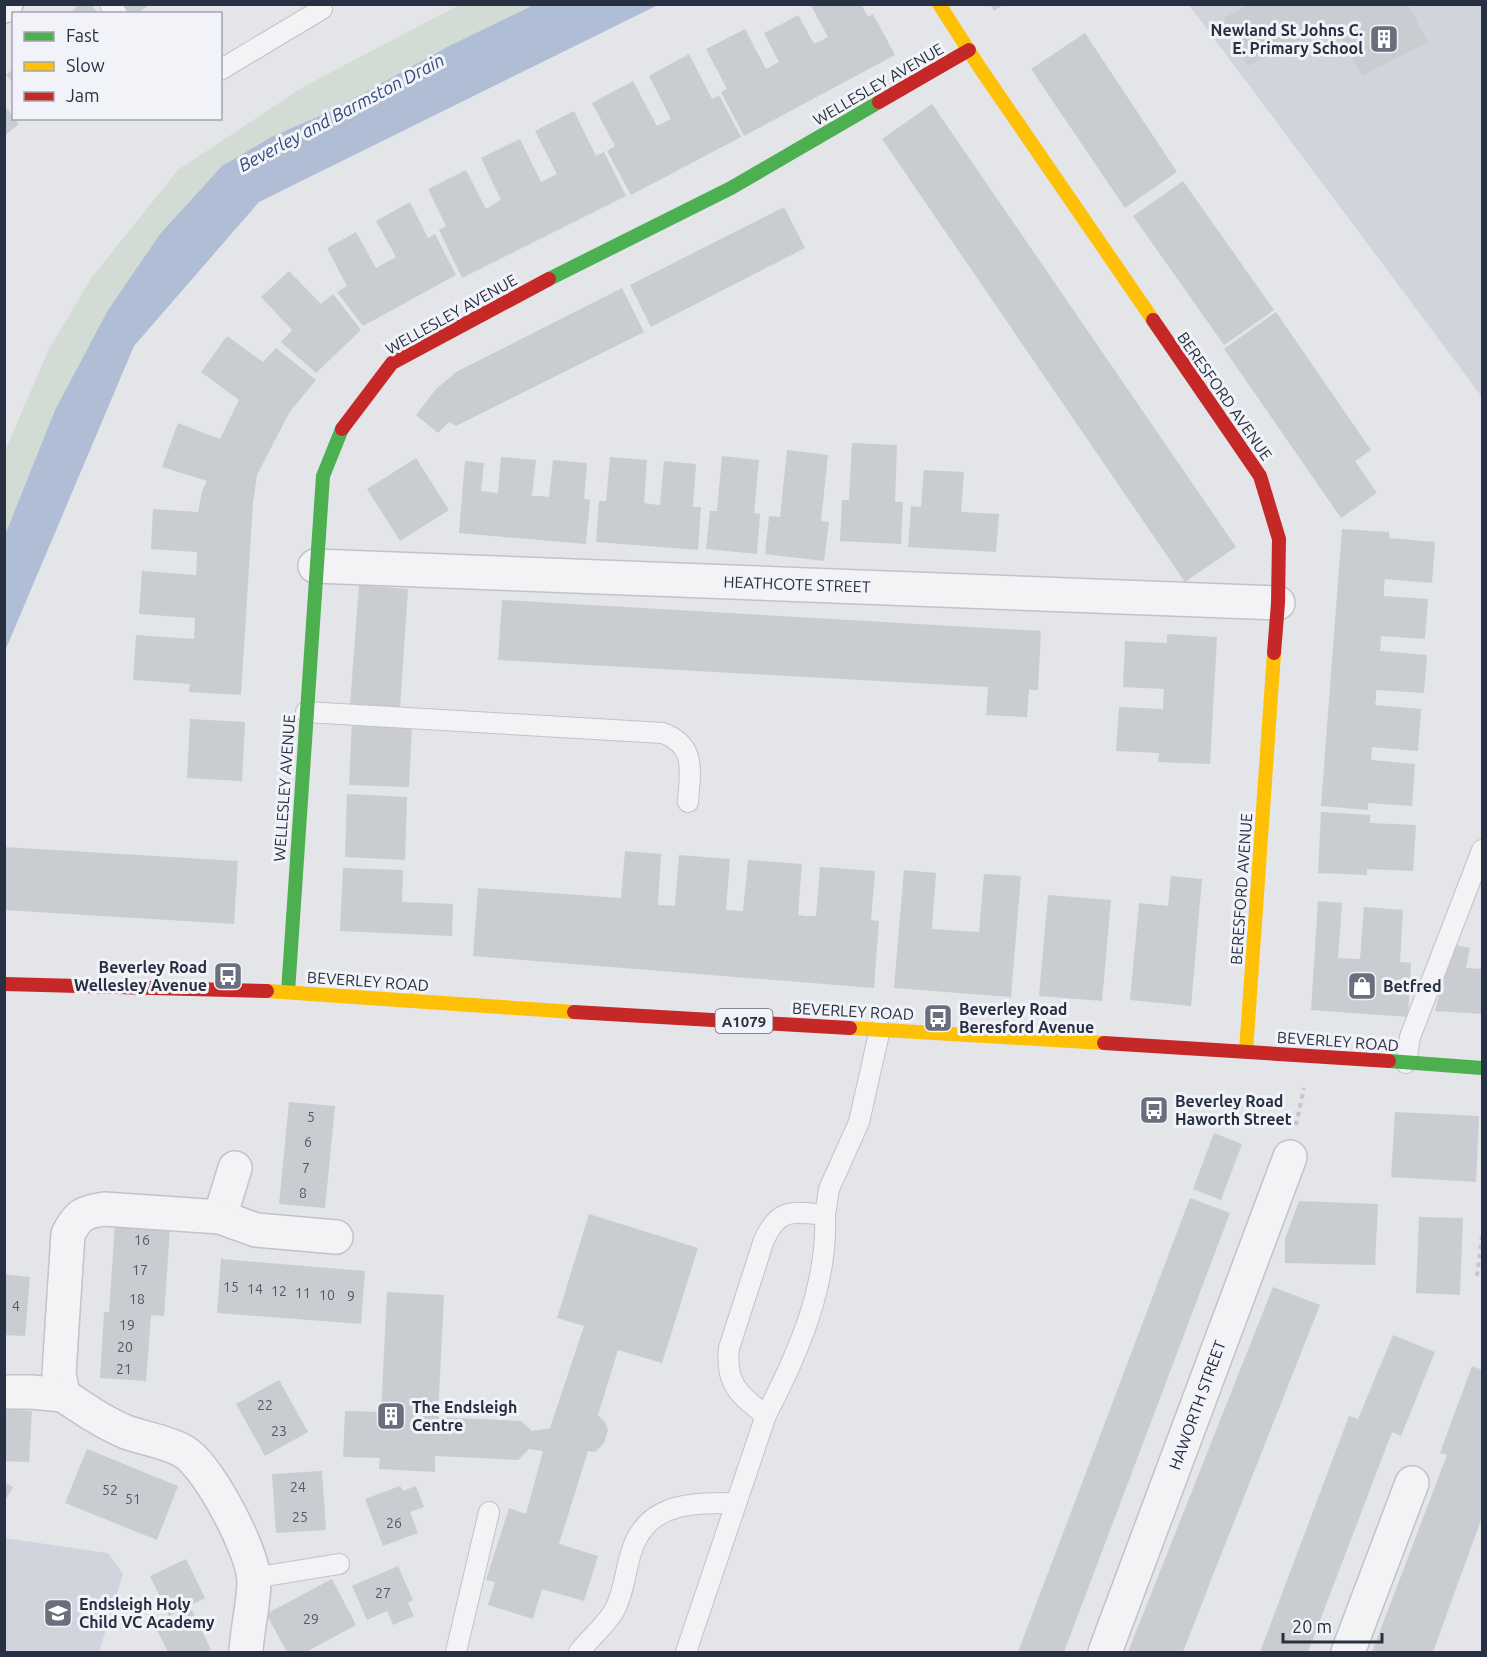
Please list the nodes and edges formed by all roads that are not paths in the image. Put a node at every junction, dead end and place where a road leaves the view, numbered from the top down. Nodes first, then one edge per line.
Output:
1 (939, 4) edge
2 (324, 6) edge
3 (969, 50) junction
4 (222, 69) edge
5 (315, 566) junction
6 (1278, 603) junction
7 (306, 712) junction
8 (688, 802) dead end
9 (1482, 850) edge
10 (4, 984) edge
11 (288, 992) junction
12 (880, 1029) junction
13 (1246, 1051) junction
14 (1406, 1063) junction
15 (1482, 1068) edge
16 (1290, 1158) road end
17 (235, 1168) dead end
18 (825, 1215) junction
19 (220, 1218) junction
20 (336, 1237) dead end
21 (4, 1392) edge
22 (63, 1395) junction
23 (766, 1415) junction
24 (1412, 1483) dead end
25 (736, 1503) junction
26 (489, 1512) dead end
27 (339, 1564) dead end
28 (254, 1578) junction
29 (246, 1653) edge
30 (456, 1653) edge
31 (579, 1653) edge
32 (686, 1653) edge
33 (1106, 1653) edge
34 (1348, 1653) edge

1 - 3 street, BERESFORD AVENUE
2 - 4 lane
3 - 5 street, WELLESLEY AVENUE
3 - 6 street, BERESFORD AVENUE
5 - 6 street, HEATHCOTE STREET
5 - 7 street, WELLESLEY AVENUE
6 - 13 street, BERESFORD AVENUE
7 - 8 lane
7 - 11 street, WELLESLEY AVENUE
9 - 14 lane
10 - 11 street, BEVERLEY ROAD / A1079
11 - 12 street, BEVERLEY ROAD / A1079
12 - 13 street, BEVERLEY ROAD / A1079
12 - 18 lane
13 - 14 street, BEVERLEY ROAD / A1079
14 - 15 street, BEVERLEY ROAD / A1079
16 - 33 street, HAWORTH STREET
17 - 19 street
18 - 23 lane
18 - 23 lane
19 - 20 street
19 - 22 street
21 - 22 street
22 - 28 street
23 - 25 lane
24 - 34 street
25 - 31 lane
25 - 32 lane
26 - 30 lane
27 - 28 lane
28 - 29 street

